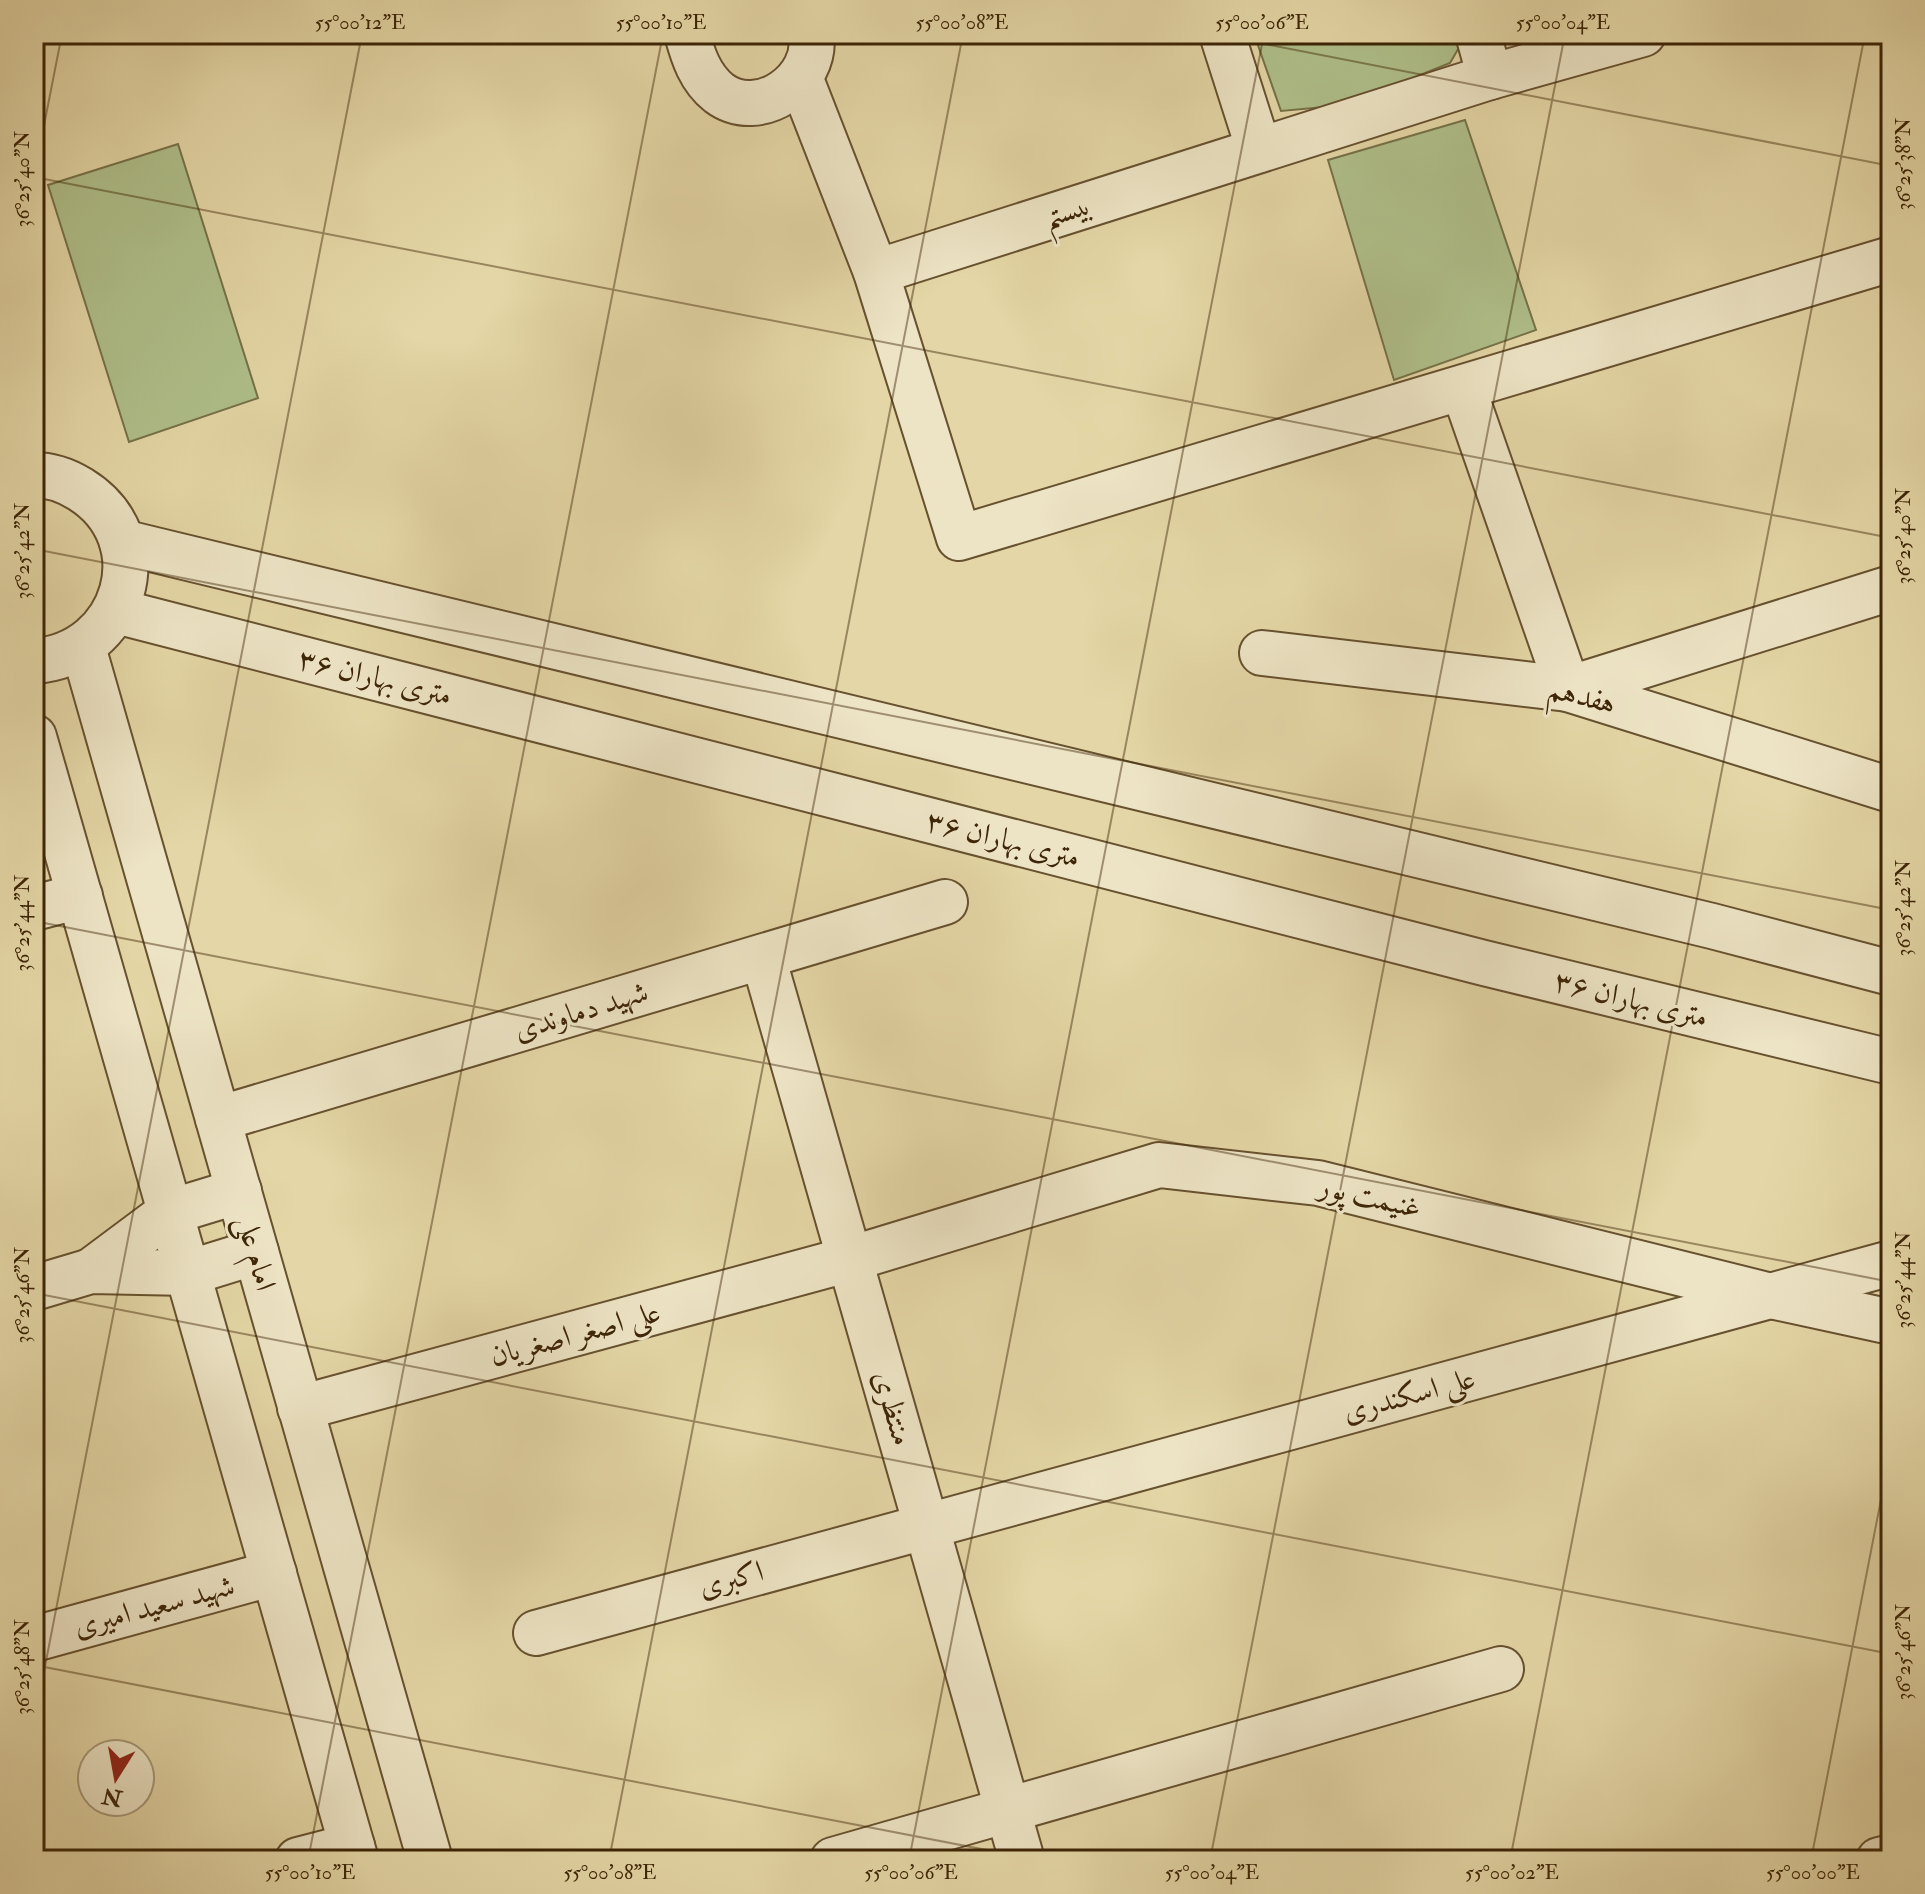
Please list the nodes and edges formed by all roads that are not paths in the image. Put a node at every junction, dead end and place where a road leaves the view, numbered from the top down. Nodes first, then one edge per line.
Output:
1 (687, 34) edge
2 (811, 34) edge
3 (1222, 34) edge
4 (1478, 34) edge
5 (1643, 34) edge
6 (800, 77) junction
7 (1490, 77) junction
8 (1259, 150) junction
9 (1891, 259) edge
10 (876, 272) junction
11 (1463, 388) junction
12 (36, 467) edge
13 (122, 542) junction
14 (1891, 588) edge
15 (116, 611) junction
16 (83, 647) junction
17 (1262, 653) dead end
18 (34, 661) edge
19 (1568, 689) junction
20 (34, 737) edge
21 (1891, 790) edge
22 (80, 896) junction
23 (945, 902) dead end
24 (34, 908) edge
25 (763, 957) junction
26 (1891, 973) edge
27 (1891, 1062) edge
28 (218, 1119) junction
29 (239, 1191) junction
30 (170, 1212) junction
31 (256, 1252) junction
32 (850, 1259) junction
33 (1891, 1263) edge
34 (91, 1271) junction
35 (188, 1273) junction
36 (34, 1288) edge
37 (1771, 1296) junction
38 (1891, 1322) edge
39 (300, 1408) junction
40 (926, 1526) junction
41 (274, 1573) junction
42 (536, 1633) dead end
43 (34, 1639) edge
44 (1501, 1669) dead end
45 (1008, 1810) junction
46 (354, 1853) edge
47 (1891, 1857) edge
48 (298, 1860) edge
49 (430, 1860) edge
50 (833, 1860) edge
51 (1022, 1860) edge
52 (1879, 1860) edge

1 - 6 street
2 - 6 street
3 - 8 street
4 - 7 street
5 - 7 street, بیستم
6 - 10 street
7 - 8 street, بیستم
8 - 10 street, بیستم
9 - 11 street
10 - 11 street
11 - 19 street
12 - 13 street
13 - 15 street
13 - 26 street
14 - 19 street
15 - 16 street
15 - 27 street, ۳۶ متری بهاران
16 - 18 street
16 - 28 street, امام علی
17 - 19 street, هفدهم
19 - 21 street, هفدهم
20 - 22 street
22 - 24 street
22 - 30 street
23 - 25 street, شهید دماوندی
25 - 28 street, شهید دماوندی
25 - 32 street, منتظری
28 - 29 street, امام علی
29 - 30 street
29 - 31 street, امام علی
30 - 34 street
30 - 35 street
31 - 35 street
31 - 39 street, امام علی
32 - 37 street, غنیمت پور
32 - 39 street, علی اصغر اصغریان
32 - 40 street, منتظری
33 - 37 street, علی اسکندری
34 - 35 street
34 - 36 street
35 - 41 street
37 - 38 street, غنیمت پور
37 - 40 street, علی اسکندری
39 - 49 street, امام علی
40 - 42 street, اکبری
40 - 45 street, منتظری
41 - 43 street, شهید سعید امیری
41 - 46 street
44 - 45 street
45 - 50 street
45 - 51 street, منتظری
46 - 48 street
47 - 52 street

